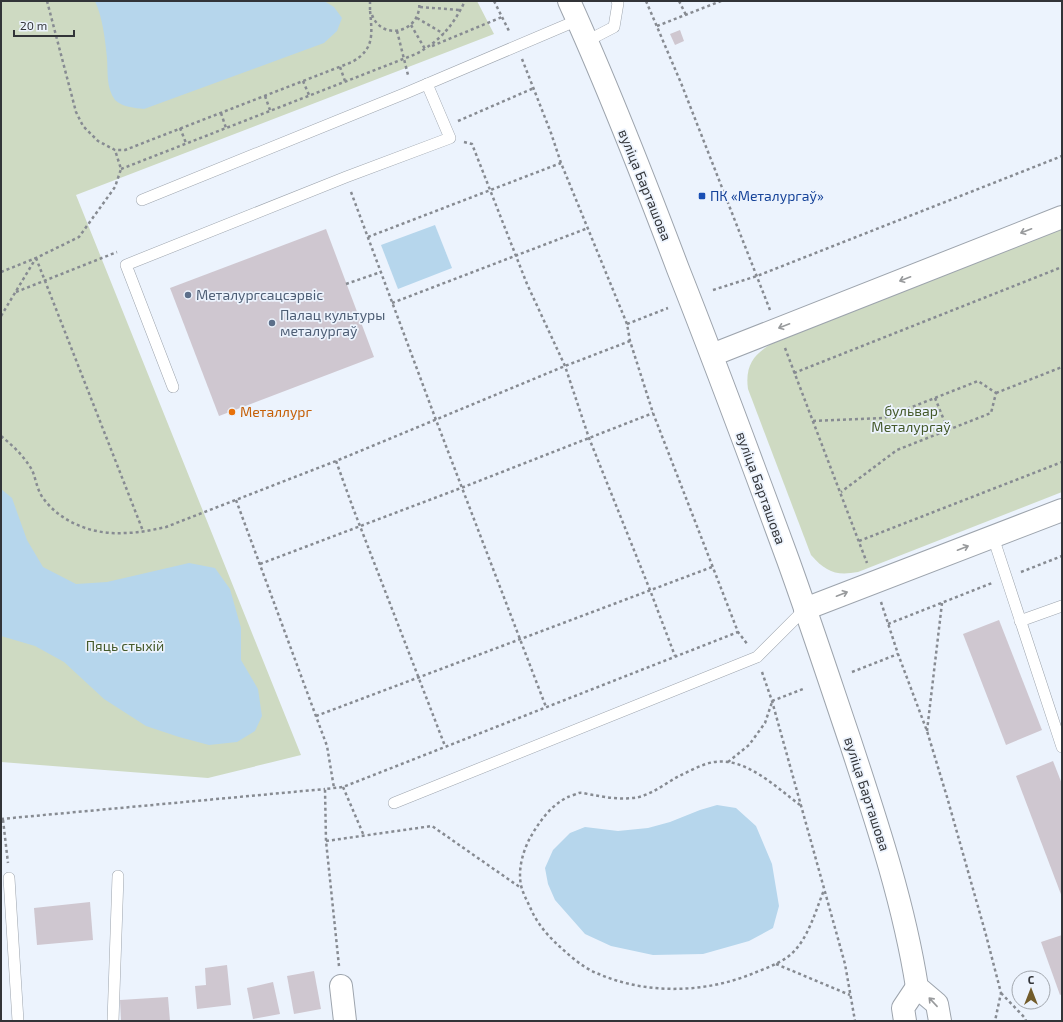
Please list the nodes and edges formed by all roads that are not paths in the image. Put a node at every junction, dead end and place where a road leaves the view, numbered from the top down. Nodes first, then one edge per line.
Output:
1 (569, 1) edge
2 (618, 1) edge
3 (578, 20) junction
4 (587, 41) junction
5 (427, 84) junction
6 (142, 200) dead end
7 (1062, 217) edge
8 (712, 355) junction
9 (173, 387) dead end
10 (1062, 510) edge
11 (993, 537) junction
12 (1062, 606) edge
13 (805, 609) junction
14 (1020, 621) junction
15 (1062, 748) edge
16 (394, 803) dead end
17 (118, 876) dead end
18 (9, 878) road end
19 (341, 986) road end
20 (917, 987) junction
21 (18, 1021) edge
22 (113, 1021) edge
23 (345, 1021) edge
24 (905, 1021) edge
25 (940, 1021) edge

1 - 3 main road, вуліца Барташова
2 - 4 lane
3 - 4 main road, вуліца Барташова
3 - 5 lane
4 - 8 main road, вуліца Барташова
5 - 6 lane
5 - 9 lane
7 -> 8 main road
8 - 13 main road, вуліца Барташова
10 - 11 main road
13 -> 11 main road
11 - 14 lane
12 - 14 lane
13 - 16 lane
13 - 20 main road, вуліца Барташова
14 - 15 lane
17 - 22 lane
18 - 21 lane
19 - 23 main road
20 - 24 main road
25 -> 20 main road

